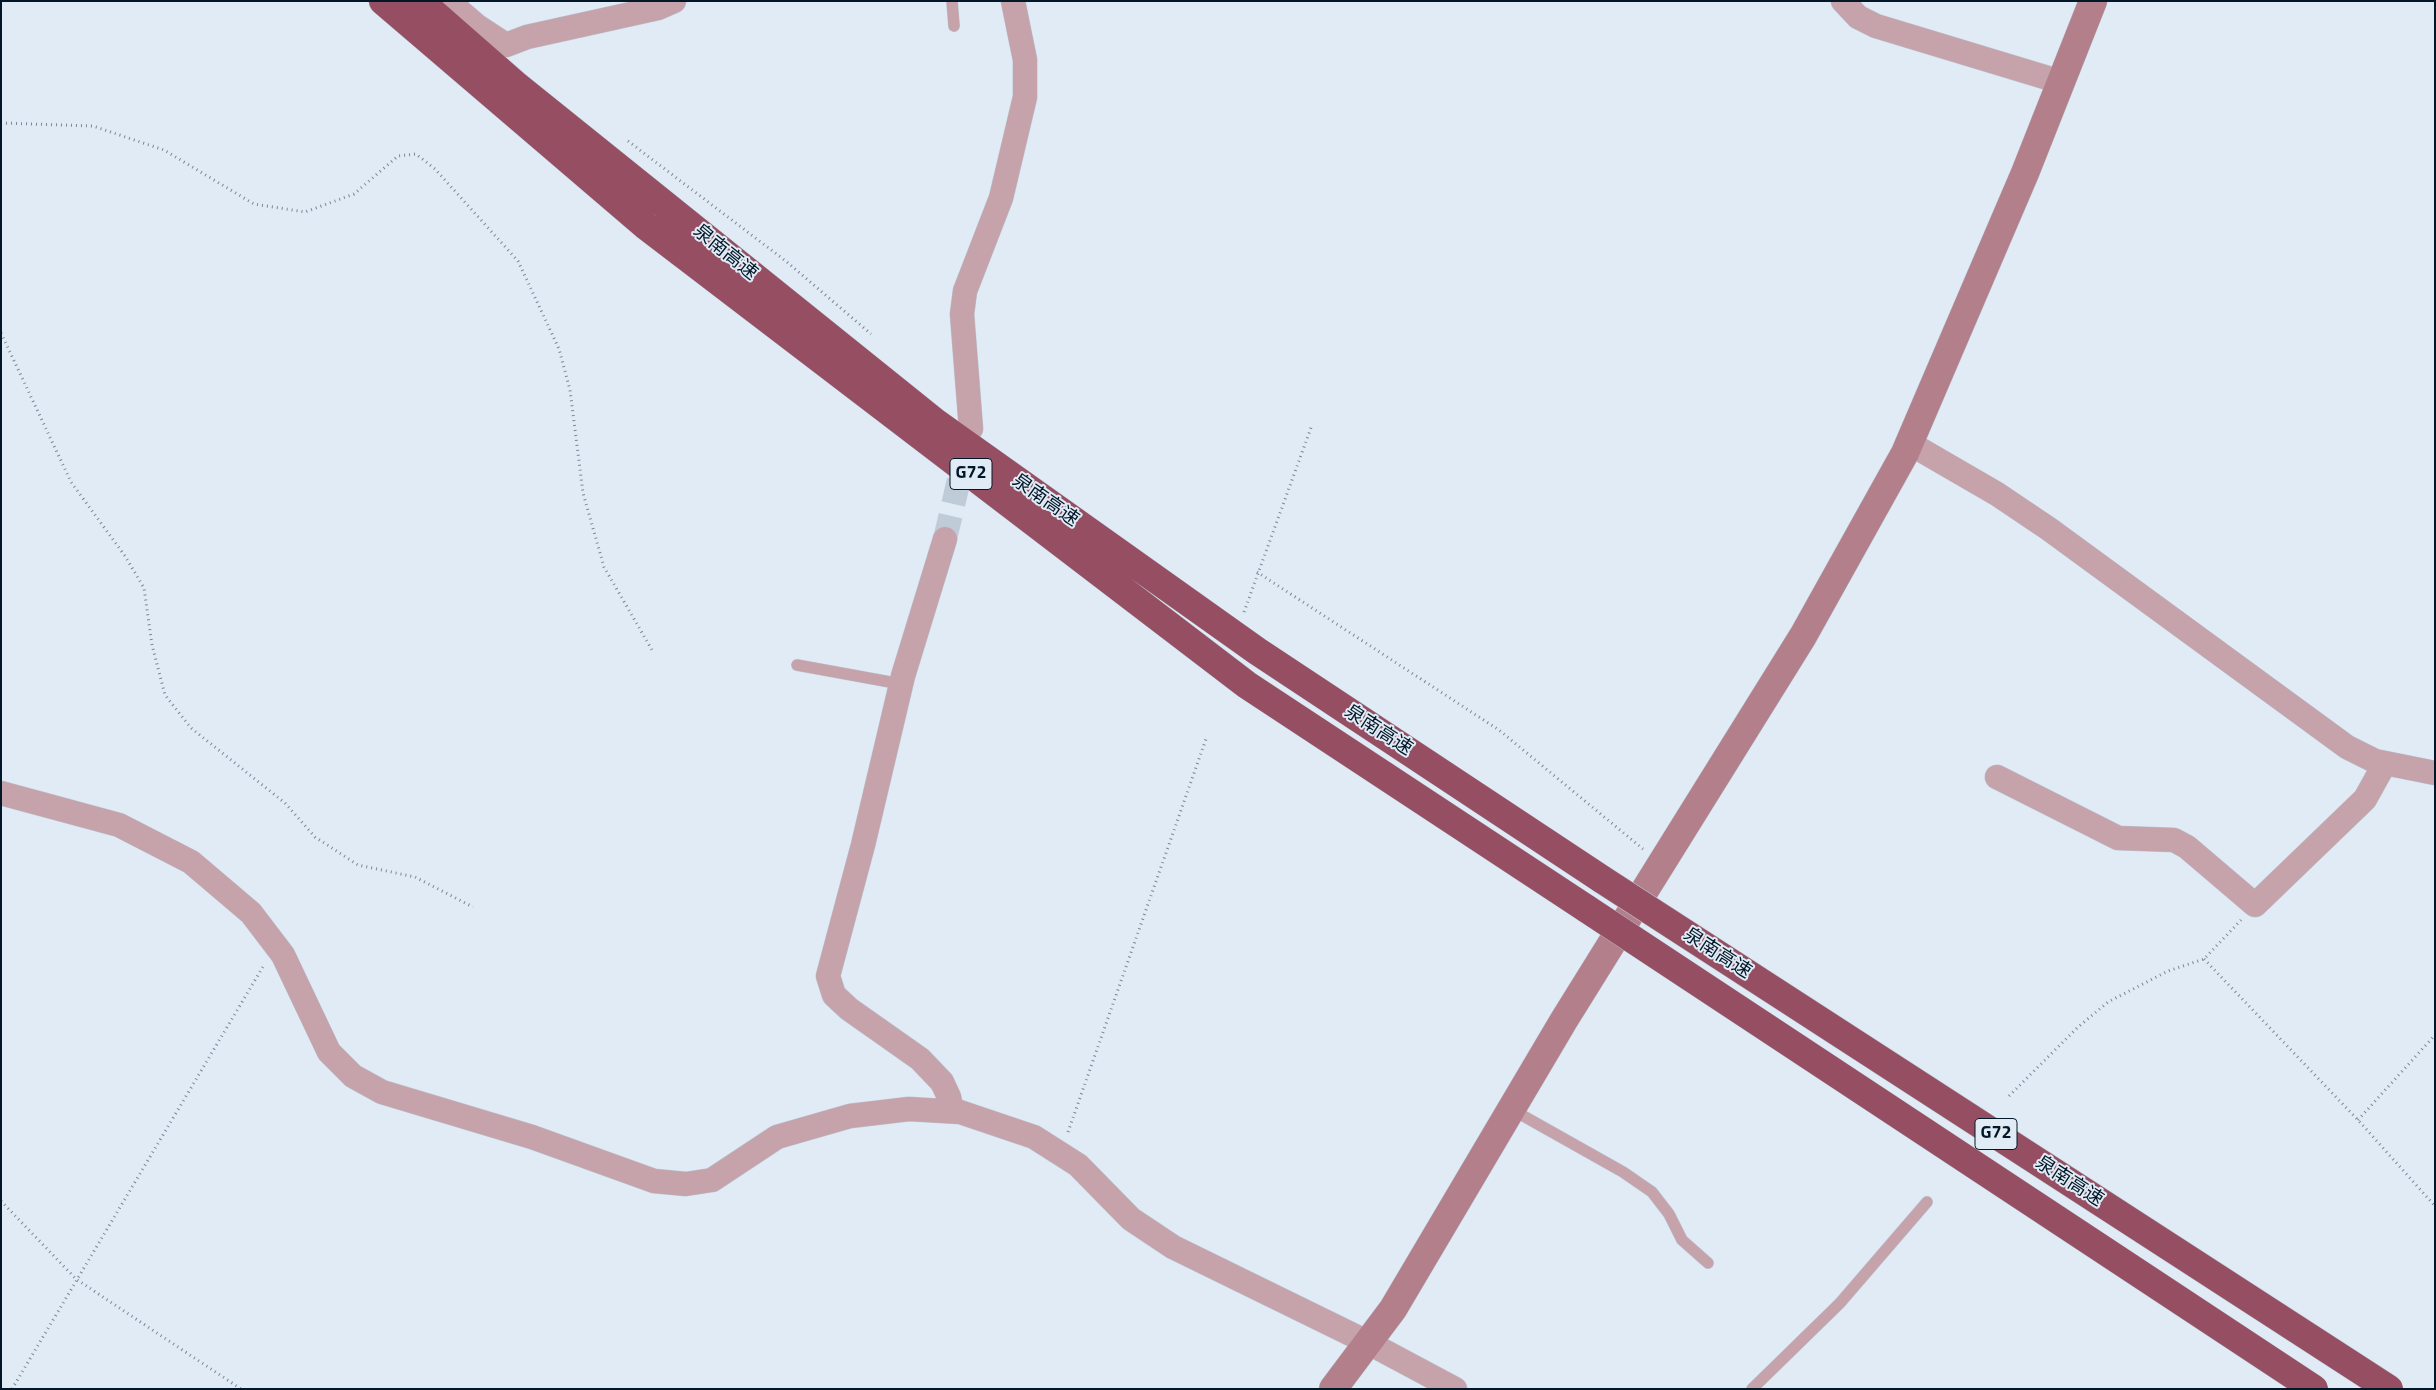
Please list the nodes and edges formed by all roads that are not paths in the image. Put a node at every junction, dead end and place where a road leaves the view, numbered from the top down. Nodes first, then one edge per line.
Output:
1 (383, 1) edge
2 (420, 1) edge
3 (448, 1) edge
4 (674, 1) edge
5 (952, 1) edge
6 (1013, 1) edge
7 (1843, 1) edge
8 (2093, 1) edge
9 (954, 26) dead end
10 (2061, 82) junction
11 (970, 429) tunnel mouth
12 (1909, 443) junction
13 (946, 539) tunnel mouth
14 (797, 665) dead end
15 (901, 684) junction
16 (2385, 763) junction
17 (2435, 773) edge
18 (1997, 777) dead end
19 (1, 794) edge
20 (1511, 1109) junction
21 (952, 1111) junction
22 (1927, 1202) dead end
23 (1708, 1263) dead end
24 (1367, 1342) junction
25 (1333, 1389) edge
26 (1455, 1389) edge
27 (1752, 1389) edge
28 (2314, 1389) edge
29 (2389, 1389) edge

1 - 28 highway, 泉南高速 / G72, bridge
2 - 29 highway, 泉南高速 / G72, bridge
3 - 4 street
5 - 9 lane
6 - 11 street
7 - 10 street
8 - 10 street
10 - 12 street
12 - 16 street
12 - 20 street
13 - 15 street
14 - 15 lane
15 - 21 street
16 - 17 street
16 - 18 street
19 - 21 street
20 - 23 lane
20 - 24 street
21 - 24 street
22 - 27 lane
24 - 25 street
24 - 26 street

